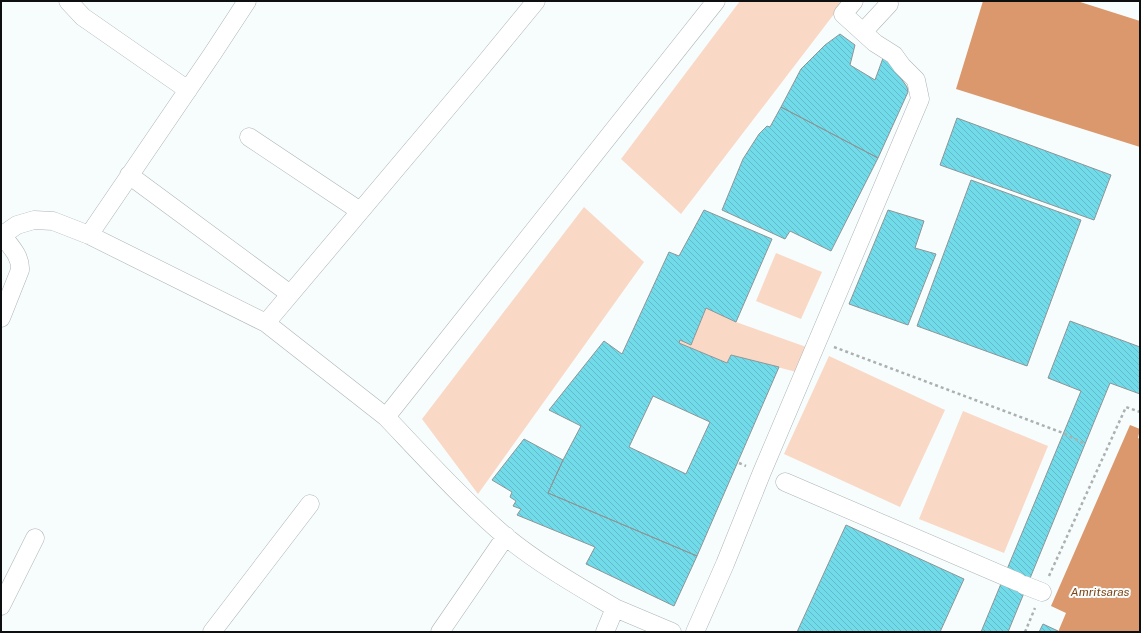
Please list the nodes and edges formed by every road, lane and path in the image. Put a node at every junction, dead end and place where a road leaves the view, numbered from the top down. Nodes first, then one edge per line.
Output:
1 (68, 1) edge
2 (247, 1) edge
3 (716, 1) edge
4 (854, 1) edge
5 (887, 1) edge
6 (534, 2) edge
7 (863, 32) junction
8 (188, 90) junction
9 (249, 137) dead end
10 (129, 175) junction
11 (360, 211) junction
12 (2, 235) edge
13 (89, 235) junction
14 (290, 294) junction
15 (1, 318) edge
16 (266, 324) junction
17 (818, 340) junction
18 (1140, 412) edge
19 (386, 418) junction
20 (1085, 444) dead end
21 (773, 477) junction
22 (310, 504) dead end
23 (506, 536) junction
24 (35, 538) dead end
25 (1042, 592) junction
26 (1, 606) edge
27 (615, 608) junction
28 (212, 632) edge
29 (440, 632) edge
30 (605, 632) edge
31 (672, 632) edge
32 (695, 632) edge
33 (1026, 632) edge

1 - 8 street
2 - 8 street
3 - 19 street
4 - 7 street
5 - 7 street
6 - 11 street
7 - 17 street
8 - 10 street
9 - 11 street
10 - 13 street
10 - 14 street
11 - 14 street
12 - 13 street
12 - 15 street
13 - 16 street
14 - 16 street
16 - 19 street
17 - 20 path
17 - 21 street
18 - 25 path
19 - 23 street
21 - 25 street
21 - 32 street
22 - 28 street
23 - 27 street
23 - 29 street
24 - 26 street
25 - 33 path
27 - 30 street
27 - 31 street

